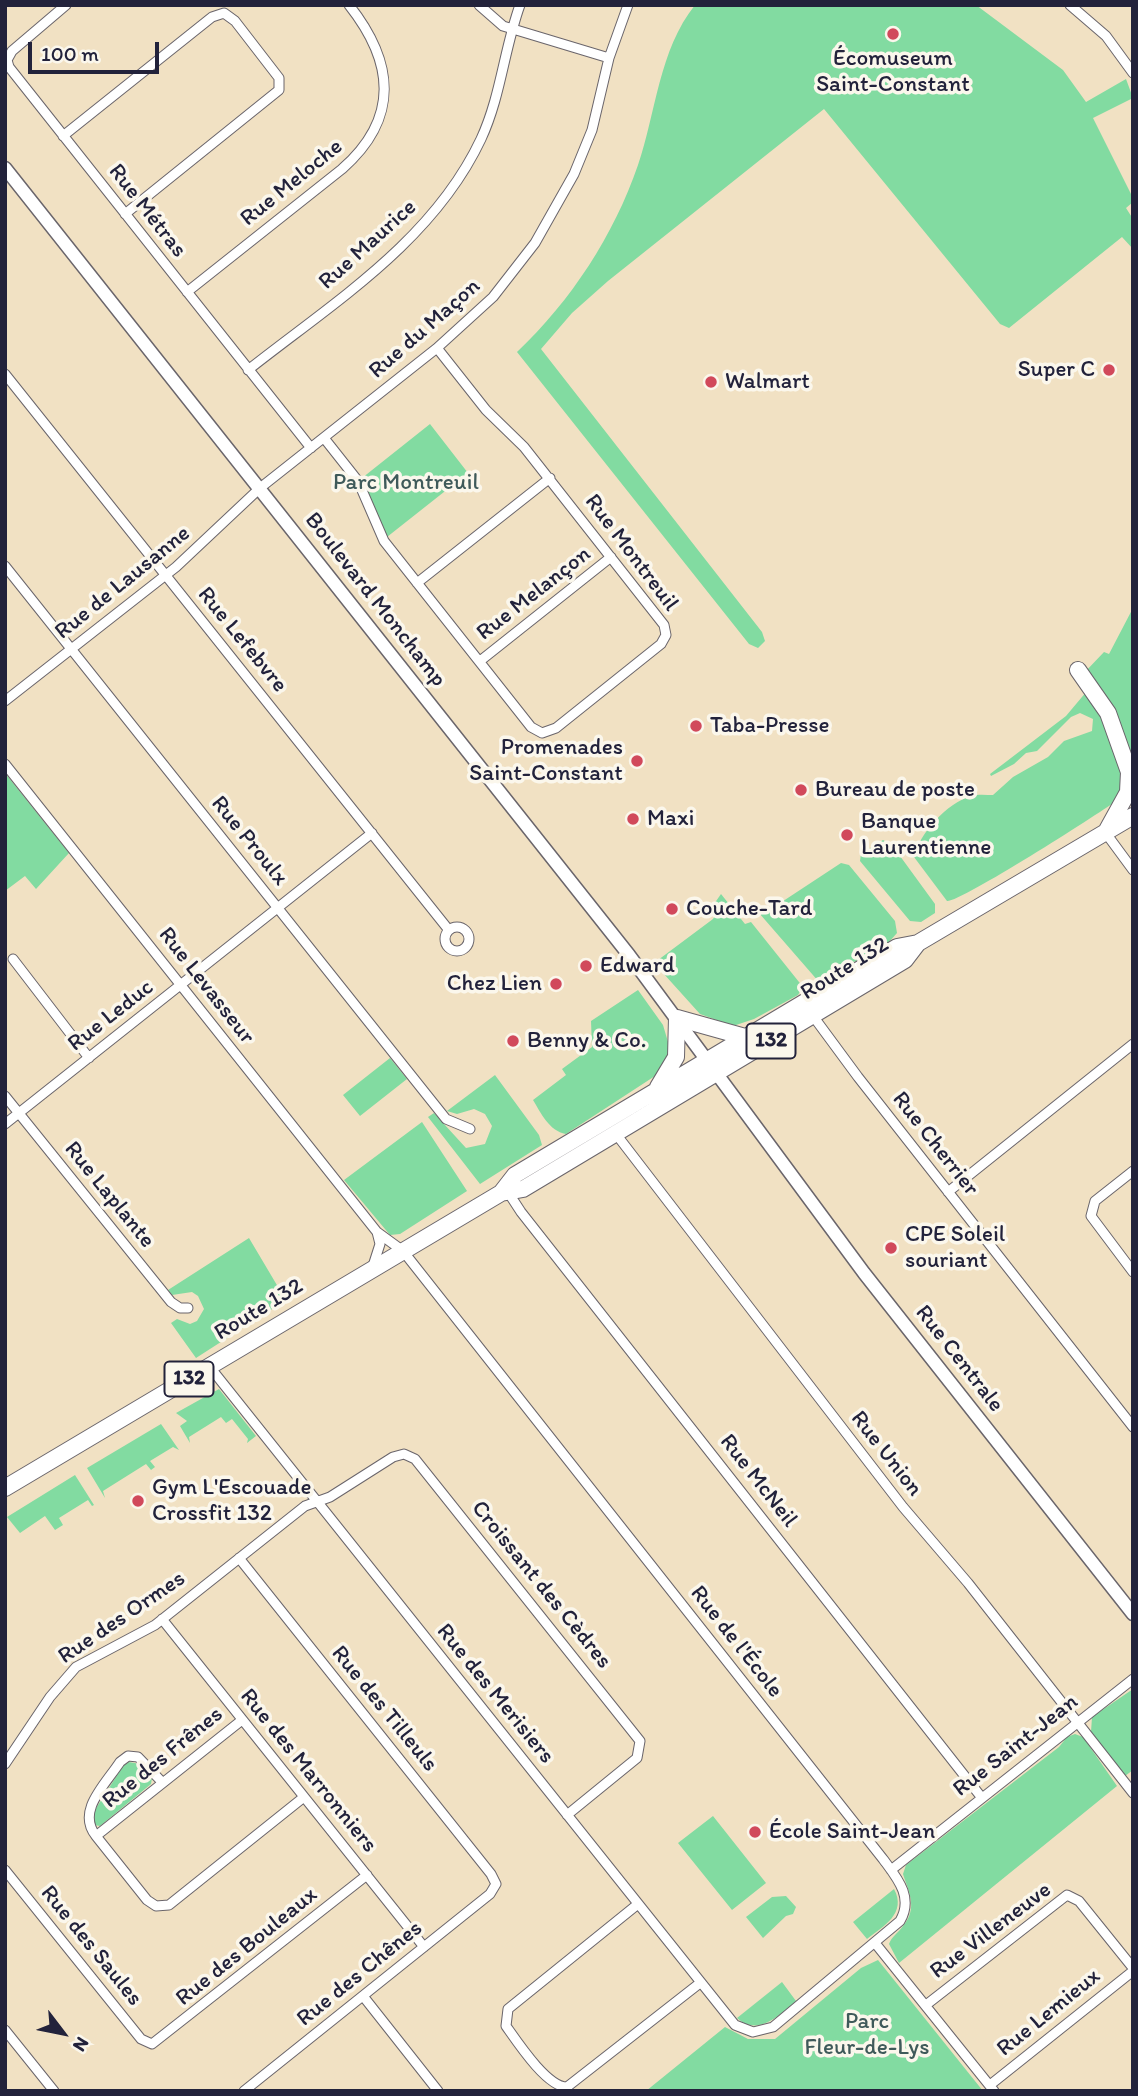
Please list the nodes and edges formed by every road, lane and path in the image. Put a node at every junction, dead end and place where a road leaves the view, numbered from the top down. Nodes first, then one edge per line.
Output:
1 (66, 5) edge
2 (349, 5) edge
3 (479, 5) edge
4 (520, 5) edge
5 (628, 5) edge
6 (1070, 5) edge
7 (513, 30) junction
8 (609, 58) junction
9 (1133, 73) edge
10 (63, 136) junction
11 (5, 168) edge
12 (125, 214) junction
13 (187, 292) junction
14 (437, 348) junction
15 (248, 370) junction
16 (5, 374) edge
17 (324, 438) junction
18 (311, 448) junction
19 (550, 478) junction
20 (260, 488) junction
21 (611, 557) junction
22 (5, 566) edge
23 (165, 575) junction
24 (417, 583) junction
25 (71, 649) junction
26 (480, 661) junction
27 (1077, 670) dead end
28 (5, 701) edge
29 (5, 764) edge
30 (1133, 816) edge
31 (1105, 832) junction
32 (372, 833) junction
33 (1133, 870) edge
34 (278, 908) junction
35 (448, 929) dead end
36 (918, 943) junction
37 (13, 959) dead end
38 (182, 986) junction
39 (813, 1016) junction
40 (677, 1018) junction
41 (745, 1037) junction
42 (1133, 1044) edge
43 (89, 1058) junction
44 (712, 1067) junction
45 (657, 1089) junction
46 (5, 1096) edge
47 (19, 1113) junction
48 (5, 1124) edge
49 (470, 1129) dead end
50 (616, 1134) junction
51 (1133, 1171) edge
52 (505, 1191) junction
53 (948, 1192) junction
54 (377, 1231) junction
55 (402, 1251) junction
56 (372, 1269) junction
57 (1133, 1272) edge
58 (188, 1308) dead end
59 (209, 1366) junction
60 (1133, 1427) edge
61 (5, 1488) edge
62 (316, 1501) junction
63 (239, 1558) junction
64 (1133, 1614) edge
65 (162, 1619) junction
66 (1133, 1679) edge
67 (242, 1720) junction
68 (1077, 1723) junction
69 (5, 1764) edge
70 (162, 1782) junction
71 (1133, 1793) edge
72 (304, 1797) junction
73 (982, 1798) junction
74 (567, 1815) junction
75 (96, 1836) junction
76 (5, 1870) edge
77 (891, 1870) junction
78 (367, 1875) junction
79 (496, 1884) joint
80 (638, 1904) junction
81 (875, 1943) junction
82 (424, 1947) junction
83 (1133, 1970) edge
84 (700, 1983) junction
85 (363, 1996) junction
86 (926, 2005) junction
87 (5, 2030) edge
88 (758, 2032) joint
89 (149, 2044) joint
90 (992, 2088) edge
91 (54, 2091) edge
92 (244, 2091) edge
93 (438, 2091) edge

1 - 10 street, Rue Métras
2 - 13 street, Rue Meloche
3 - 7 street
4 - 7 street, Rue Maurice
5 - 8 street, Rue du Maçon
6 - 9 street
7 - 8 street
7 - 15 street, Rue Maurice
8 - 14 street, Rue du Maçon
10 - 12 street, Rue Métras
10 - 12 street
11 - 20 street, Boulevard Monchamp
12 - 13 street, Rue Métras
13 - 15 street, Rue Métras
14 - 17 street, Rue du Maçon
14 - 19 street, Rue Montreuil
15 - 18 street, Rue Métras
16 - 23 street, Rue Lefebvre
17 - 18 street, Rue du Maçon
17 - 24 street, Rue Montreuil
18 - 20 street, Rue du Maçon
19 - 21 street, Rue Montreuil
19 - 24 street
20 - 23 street, Rue de Lausanne
20 - 40 street, Boulevard Monchamp
21 - 26 street, Rue Melançon
21 - 26 street, Rue Montreuil
22 - 25 street, Rue Proulx
23 - 25 street, Rue de Lausanne
23 - 32 street, Rue Lefebvre
24 - 26 street, Rue Montreuil
25 - 28 street, Rue de Lausanne
25 - 34 street, Rue Proulx
27 - 31 highway
29 - 38 street, Rue Levasseur
30 - 31 highway, Route 132 / 132
31 - 33 street
31 - 36 highway, Route 132 / 132
32 - 34 street, Rue Leduc
32 - 35 street, Rue Lefebvre
34 - 38 street, Rue Leduc
34 - 49 street, Rue Proulx
36 - 39 highway, Route 132 / 132
36 - 41 highway, Route 132 / 132
37 - 43 street
38 - 43 street, Rue Leduc
38 - 54 street, Rue Levasseur
39 - 44 highway, Route 132 / 132
39 - 53 street, Rue Cherrier
40 - 41 highway
40 - 44 street, Boulevard Monchamp
40 - 45 highway
41 - 44 highway, Route 132 / 132
42 - 53 street
43 - 47 street, Rue Leduc
44 - 45 highway, Route 132 / 132
44 - 50 highway, Route 132 / 132
44 - 64 street, Rue Centrale
45 - 52 highway, Route 132 / 132
46 - 47 street, Rue Laplante
47 - 48 street, Rue Leduc
47 - 58 street, Rue Laplante
50 - 52 highway, Route 132 / 132
50 - 68 street, Rue Union
51 - 57 street
52 - 55 highway, Route 132 / 132
52 - 73 street, Rue McNeil
53 - 60 street, Rue Cherrier
54 - 55 street, Rue Levasseur
54 - 56 street
55 - 56 highway, Route 132 / 132
55 - 77 street, Rue de l'École
56 - 59 highway, Route 132 / 132
59 - 61 highway, Route 132 / 132
59 - 62 street, Rue des Merisiers
62 - 63 street, Rue des Ormes
62 - 74 street, Rue des Merisiers
62 - 74 street, Croissant des Cèdres
63 - 65 street, Rue des Ormes
63 - 79 street, Rue des Tilleuls
65 - 67 street, Rue des Marronniers
65 - 69 street, Rue des Ormes
66 - 68 street, Rue Saint-Jean
67 - 70 street, Rue des Frênes
67 - 72 street, Rue des Marronniers
68 - 71 street, Rue Union
68 - 73 street, Rue Saint-Jean
70 - 75 street, Rue des Frênes
70 - 75 street
72 - 75 street, Rue des Frênes
72 - 78 street, Rue des Marronniers
73 - 77 street, Rue Saint-Jean
74 - 80 street, Rue des Merisiers
76 - 89 street, Rue des Saules
77 - 81 street, Rue de l'École
78 - 82 street, Rue des Marronniers
78 - 89 street, Rue des Bouleaux
79 - 82 street, Rue des Chênes
80 - 84 street, Rue des Merisiers
80 - 84 street
81 - 86 street
81 - 88 street, Rue de l'École
82 - 85 street, Rue des Chênes
83 - 86 street, Rue Villeneuve
83 - 90 street, Rue Lemieux
84 - 88 street, Rue des Merisiers
85 - 92 street, Rue des Chênes
85 - 93 street
86 - 90 street
87 - 91 street

